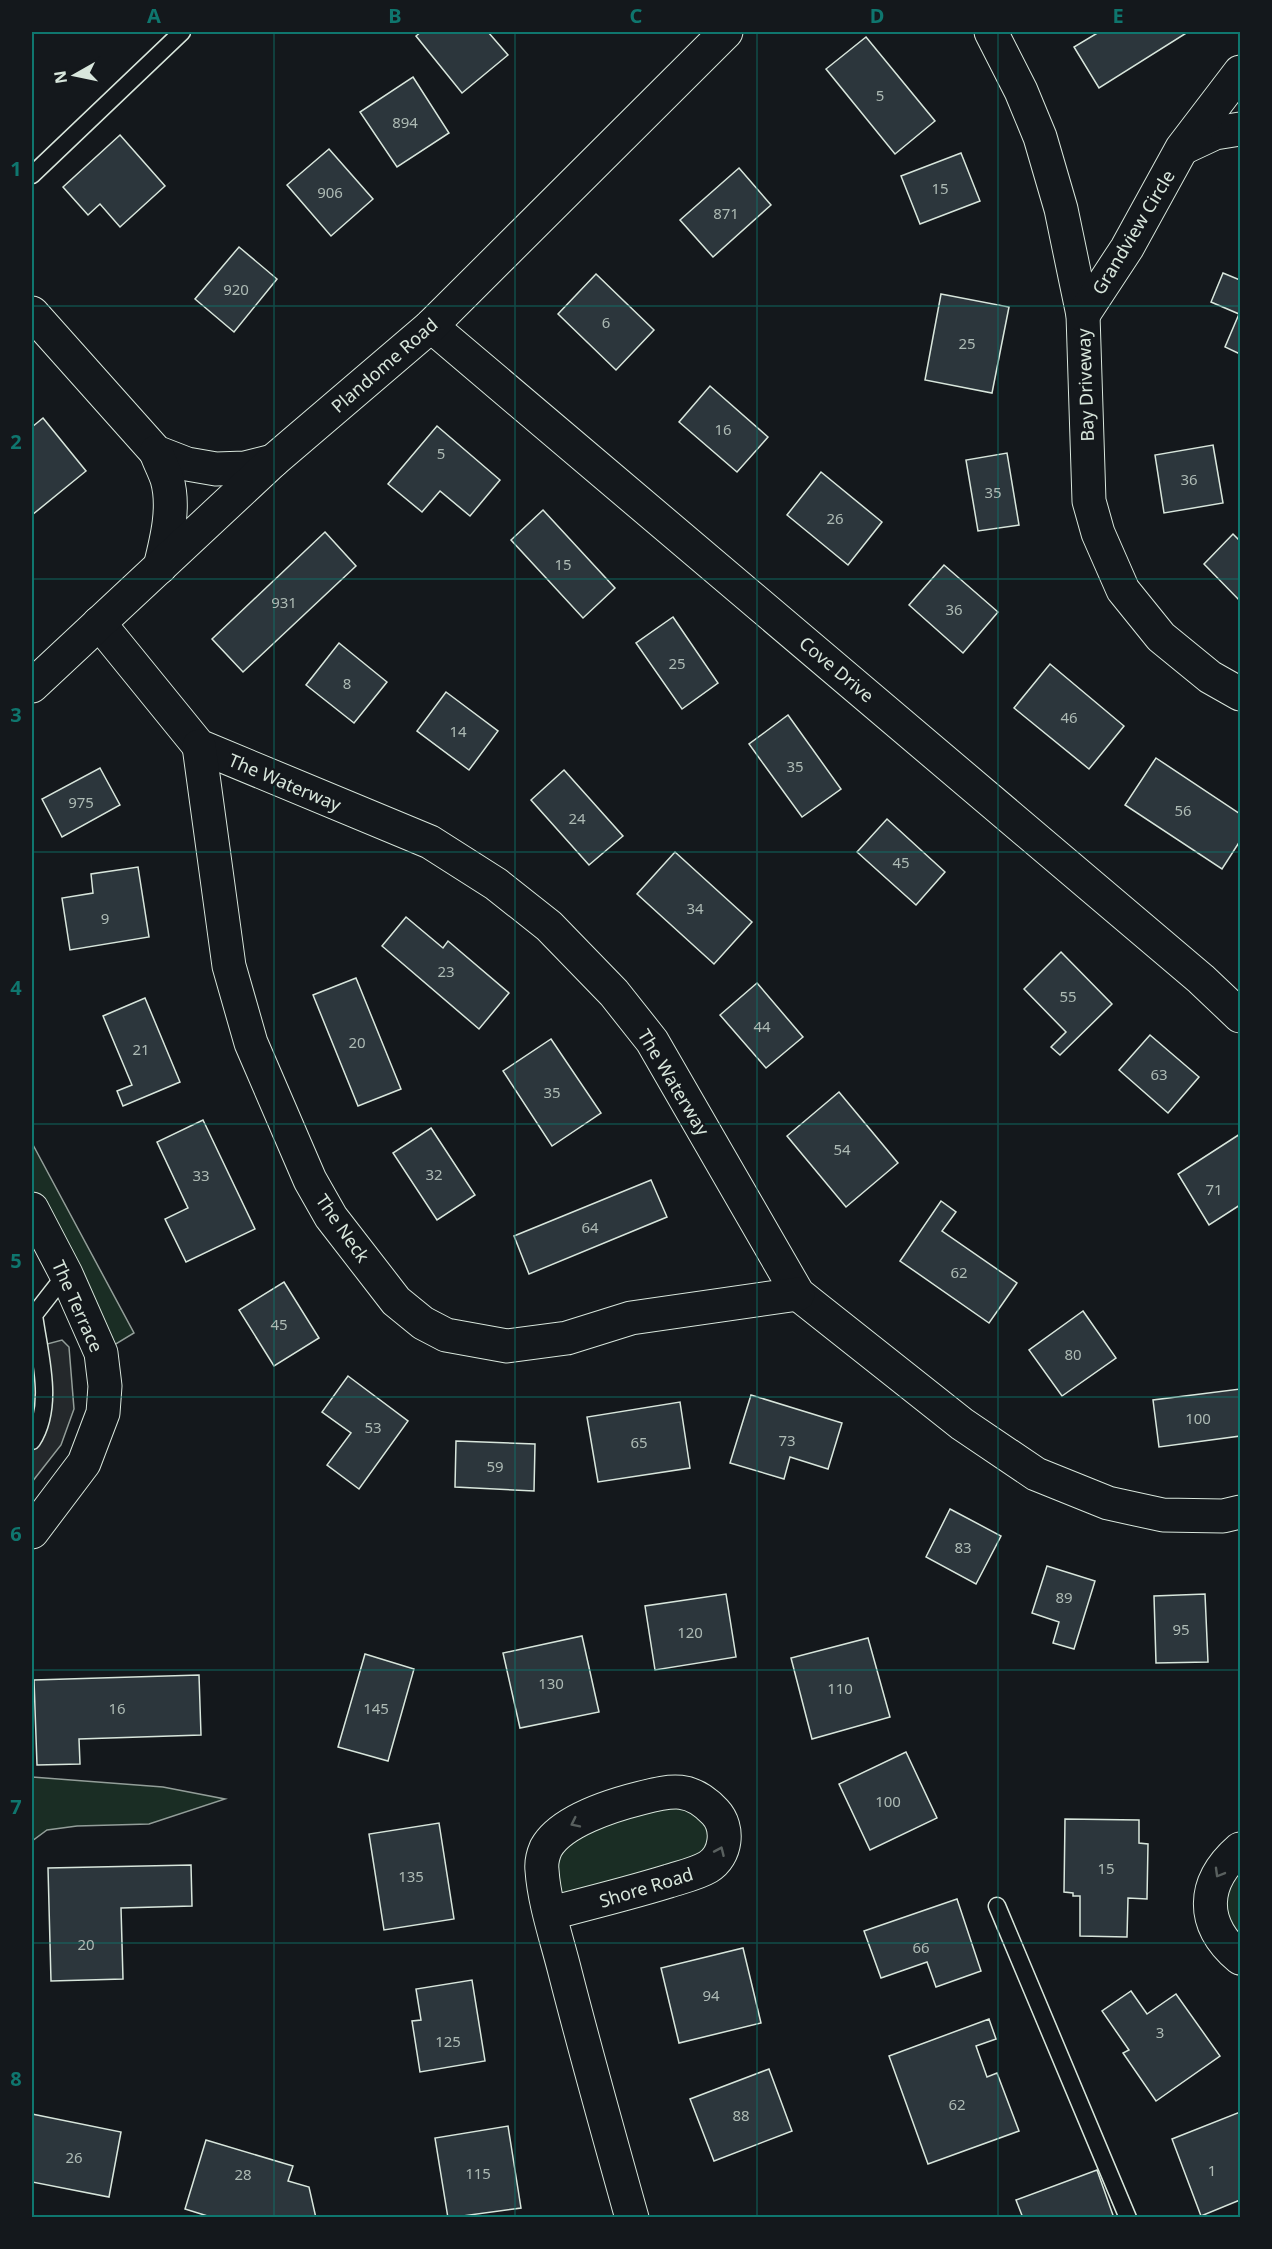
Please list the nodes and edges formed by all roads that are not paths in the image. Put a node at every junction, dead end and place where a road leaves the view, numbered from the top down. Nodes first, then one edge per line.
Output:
1 (182, 32) edge
2 (726, 32) edge
3 (992, 32) edge
4 (1240, 72) edge
5 (1240, 129) edge
6 (1182, 148) junction
7 (32, 175) edge
8 (32, 313) edge
9 (1083, 315) junction
10 (431, 326) junction
11 (156, 452) junction
12 (273, 461) junction
13 (160, 567) junction
14 (99, 623) junction
15 (32, 686) edge
16 (1240, 694) edge
17 (199, 746) junction
18 (1240, 1016) edge
19 (32, 1209) edge
20 (66, 1274) junction
21 (798, 1294) junction
22 (33, 1316) edge
23 (32, 1441) edge
24 (1240, 1512) edge
25 (32, 1532) edge
26 (1240, 1849) edge
27 (998, 1906) dead end
28 (551, 1913) junction
29 (1240, 1958) edge
30 (632, 2217) edge
31 (1128, 2217) edge

1 - 7 lane
2 - 10 street, Plandome Road
3 - 9 street, Bay Driveway
4 - 6 street, Grandview Circle
5 - 6 street, Grandview Circle
6 - 9 street, Grandview Circle
8 - 11 street
9 - 16 street, Bay Driveway
10 - 12 street, Plandome Road
10 - 18 street, Cove Drive
11 - 12 street
11 - 13 street
12 - 13 street, Plandome Road
13 - 14 street, Plandome Road
14 - 15 street, Plandome Road
14 - 17 street, The Waterway
17 - 21 street, The Waterway
17 - 21 street, The Neck
19 - 20 street, The Terrace
20 - 22 lane
20 - 25 street, The Terrace
21 - 24 street, The Waterway
22 - 23 lane
26 -> 29 street
27 - 31 lane
28 -> 28 street, Shore Road
28 - 30 street, Shore Road

